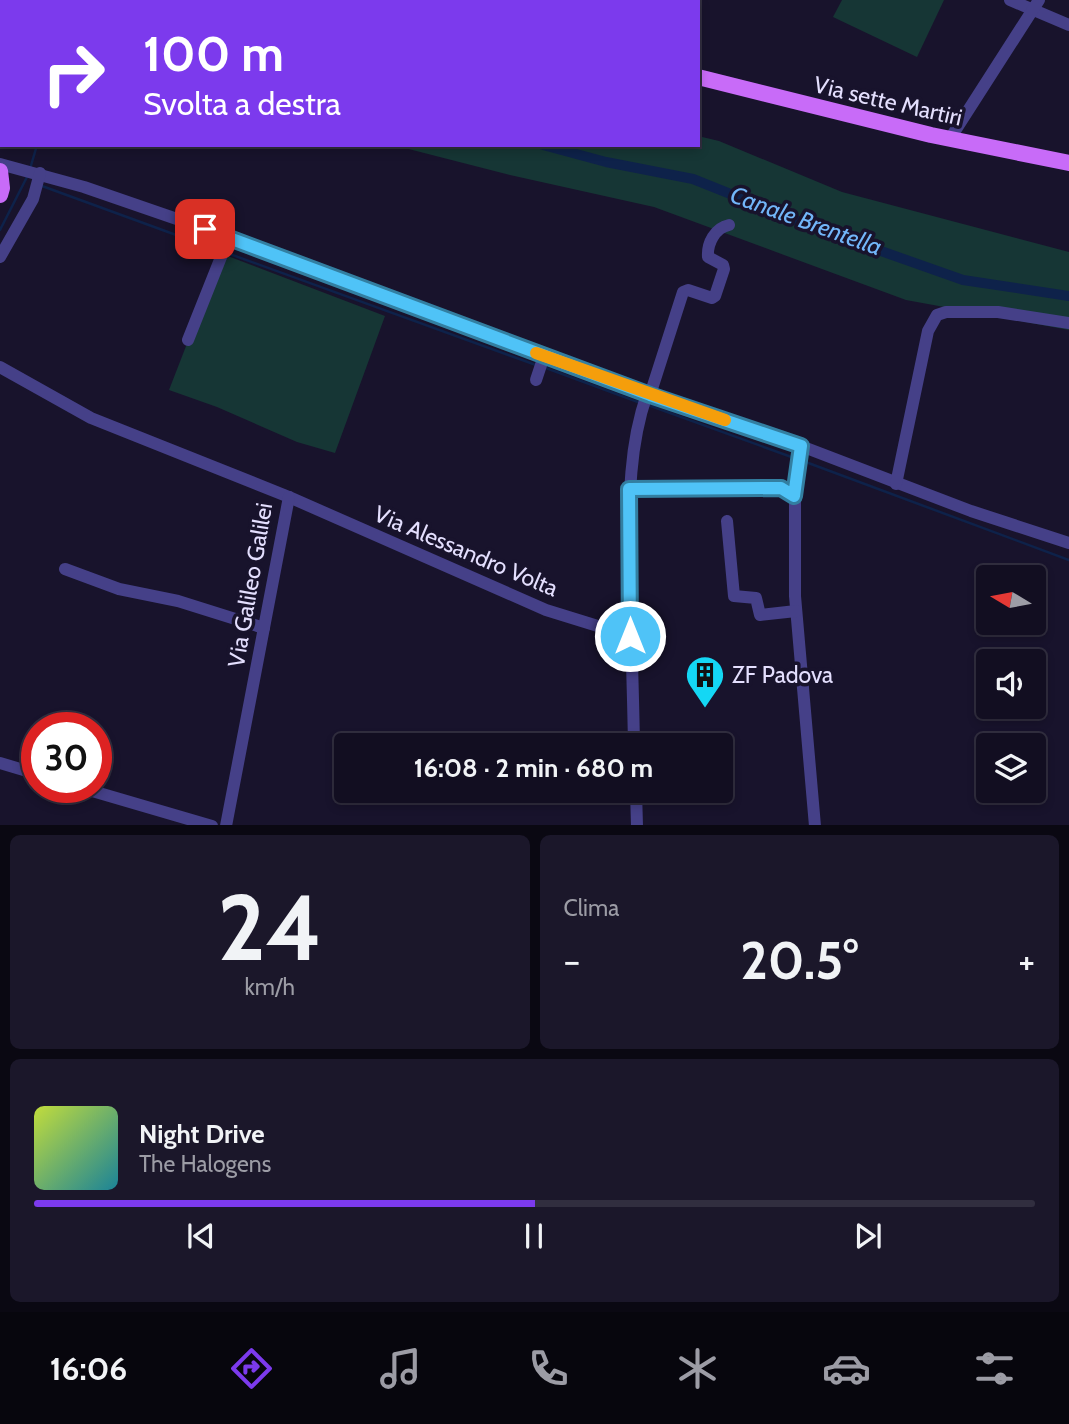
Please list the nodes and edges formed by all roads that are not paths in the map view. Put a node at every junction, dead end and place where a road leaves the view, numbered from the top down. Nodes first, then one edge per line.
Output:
1 (1010, 0) edge
2 (1036, 5) edge
3 (1069, 25) edge
4 (700, 77) edge
5 (952, 140) junction
6 (1069, 163) edge
7 (0, 164) edge
8 (25, 172) edge
9 (0, 197) edge
10 (729, 225) dead end
11 (229, 237) junction
12 (0, 257) edge
13 (1069, 323) edge
14 (188, 340) dead end
15 (544, 356) junction
16 (0, 367) edge
17 (536, 380) dead end
18 (648, 394) junction
19 (800, 449) junction
20 (895, 484) junction
21 (629, 489) junction
22 (794, 496) junction
23 (289, 497) junction
24 (727, 521) dead end
25 (1069, 543) edge
26 (65, 569) dead end
27 (796, 611) junction
28 (264, 628) junction
29 (630, 636) junction
30 (634, 733) edge
31 (0, 763) edge
32 (21, 769) edge
33 (112, 797) edge
34 (636, 803) edge
35 (212, 825) edge
36 (226, 825) edge
37 (636, 825) edge
38 (815, 825) edge

1 - 2 street
2 - 3 street
2 - 5 street
4 - 5 main road, Via sette Martiri
5 - 6 main road, Via sette Martiri
7 - 8 street
8 - 9 main road
8 - 11 street
8 - 12 street
10 - 18 street
11 - 14 street
11 - 15 street
13 - 20 street
15 - 17 street
15 - 18 street
16 - 23 street, Via Galileo Galilei
18 - 19 street
18 - 21 street
19 - 20 street
19 - 22 street
20 - 25 street
21 - 22 street
21 - 29 street
22 - 27 street
23 - 28 street, Via Galileo Galilei
23 - 29 street, Via Alessandro Volta
24 - 27 street
26 - 28 street
27 - 38 street
28 - 36 street, Via Galileo Galilei
29 - 30 street
31 - 32 street
33 - 35 street
34 - 37 street

